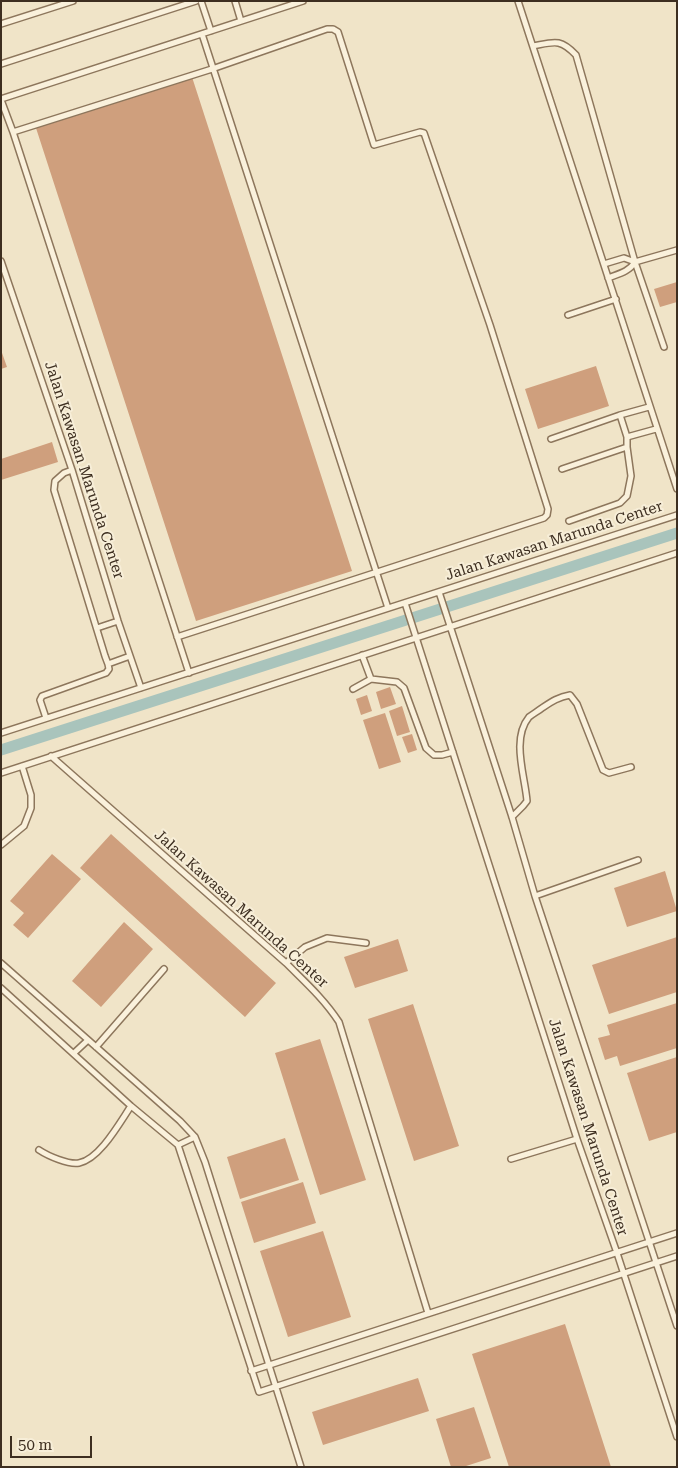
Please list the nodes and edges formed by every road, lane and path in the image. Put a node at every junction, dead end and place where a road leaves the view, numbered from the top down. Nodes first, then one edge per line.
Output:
1 (73, 1) edge
2 (196, 1) edge
3 (201, 1) edge
4 (235, 1) edge
5 (303, 1) edge
6 (518, 1) edge
7 (241, 21) junction
8 (1, 24) edge
9 (211, 31) junction
10 (202, 34) junction
11 (533, 46) junction
12 (1, 64) edge
13 (212, 69) junction
14 (1, 100) edge
15 (13, 132) junction
16 (677, 250) edge
17 (1, 261) edge
18 (635, 262) junction
19 (604, 264) junction
20 (608, 278) junction
21 (616, 299) junction
22 (568, 315) dead end
23 (664, 347) dead end
24 (649, 406) junction
25 (620, 415) junction
26 (656, 429) junction
27 (627, 437) junction
28 (551, 439) dead end
29 (627, 447) junction
30 (562, 468) dead end
31 (72, 470) junction
32 (676, 482) edge
33 (677, 489) edge
34 (677, 515) edge
35 (568, 521) dead end
36 (677, 553) edge
37 (376, 573) junction
38 (439, 594) junction
39 (406, 604) junction
40 (388, 608) junction
41 (118, 621) junction
42 (449, 625) junction
43 (97, 628) junction
44 (416, 636) junction
45 (177, 637) junction
46 (362, 655) junction
47 (130, 656) junction
48 (108, 664) junction
49 (189, 673) junction
50 (371, 679) junction
51 (141, 688) junction
52 (353, 689) dead end
53 (46, 718) junction
54 (1, 733) edge
55 (453, 752) junction
56 (51, 756) junction
57 (22, 766) junction
58 (631, 767) dead end
59 (1, 773) edge
60 (512, 817) junction
61 (1, 845) edge
62 (638, 860) dead end
63 (535, 896) junction
64 (366, 943) dead end
65 (1, 963) edge
66 (286, 963) junction
67 (164, 969) dead end
68 (1, 988) edge
69 (88, 1040) junction
70 (96, 1047) junction
71 (74, 1053) junction
72 (131, 1106) junction
73 (195, 1137) junction
74 (577, 1139) junction
75 (178, 1145) junction
76 (39, 1150) dead end
77 (511, 1159) dead end
78 (677, 1234) edge
79 (649, 1242) junction
80 (617, 1253) junction
81 (677, 1256) edge
82 (656, 1263) junction
83 (624, 1273) junction
84 (428, 1313) junction
85 (676, 1319) edge
86 (677, 1326) edge
87 (269, 1365) junction
88 (251, 1371) junction
89 (276, 1386) junction
90 (677, 1437) edge
91 (301, 1467) edge

1 - 8 lane
2 - 12 lane
3 - 9 lane
4 - 7 lane
5 - 7 lane
6 - 11 lane, Jalan Kawasan Marunda Center
7 - 9 lane
9 - 10 lane
10 - 13 lane
10 - 14 lane
11 - 18 lane
11 - 19 lane, Jalan Kawasan Marunda Center
13 - 15 lane
13 - 37 lane
13 - 37 lane
14 - 15 lane
15 - 45 lane
16 - 18 lane
17 - 31 lane, Jalan Kawasan Marunda Center
18 - 19 lane
18 - 20 lane
18 - 23 lane
19 - 20 lane, Jalan Kawasan Marunda Center
20 - 21 lane, Jalan Kawasan Marunda Center
21 - 22 lane
21 - 24 lane, Jalan Kawasan Marunda Center
24 - 25 lane
24 - 26 lane, Jalan Kawasan Marunda Center
25 - 27 lane
25 - 28 lane
26 - 27 lane
26 - 32 lane, Jalan Kawasan Marunda Center
27 - 29 lane
29 - 30 lane
29 - 35 lane
31 - 41 lane, Jalan Kawasan Marunda Center
31 - 43 lane
32 - 33 lane, Jalan Kawasan Marunda Center
34 - 38 lane, Jalan Kawasan Marunda Center
36 - 42 lane
37 - 40 lane
37 - 45 lane
38 - 39 lane, Jalan Kawasan Marunda Center
38 - 42 lane, Jalan Kawasan Marunda Center
39 - 40 lane, Jalan Kawasan Marunda Center
39 - 44 lane, Jalan Kawasan Marunda Center
40 - 49 lane, Jalan Kawasan Marunda Center
41 - 43 lane
41 - 47 lane, Jalan Kawasan Marunda Center
42 - 44 lane
42 - 60 lane, Jalan Kawasan Marunda Center
43 - 48 lane
44 - 46 lane
44 - 55 lane, Jalan Kawasan Marunda Center
45 - 49 lane
46 - 50 lane
46 - 56 lane
47 - 48 lane
47 - 51 lane, Jalan Kawasan Marunda Center
48 - 53 lane
49 - 51 lane, Jalan Kawasan Marunda Center
50 - 52 lane
50 - 55 lane
51 - 53 lane, Jalan Kawasan Marunda Center
53 - 54 lane, Jalan Kawasan Marunda Center
55 - 74 lane, Jalan Kawasan Marunda Center
56 - 57 lane
56 - 66 lane, Jalan Kawasan Marunda Center
57 - 59 lane
57 - 61 lane
58 - 60 lane
60 - 63 lane, Jalan Kawasan Marunda Center
62 - 63 lane
63 - 79 lane, Jalan Kawasan Marunda Center
64 - 66 lane
65 - 69 lane
66 - 84 lane, Jalan Kawasan Marunda Center
67 - 70 lane
68 - 71 lane
69 - 70 lane
69 - 71 lane
70 - 73 lane
71 - 72 lane
72 - 75 lane
72 - 76 lane
73 - 75 lane
73 - 87 lane
74 - 77 lane
74 - 80 lane, Jalan Kawasan Marunda Center
75 - 88 lane
78 - 79 lane, Jalan Kawasan Marunda Center
79 - 80 lane, Jalan Kawasan Marunda Center
79 - 82 lane, Jalan Kawasan Marunda Center
80 - 83 lane, Jalan Kawasan Marunda Center
80 - 84 lane, Jalan Kawasan Marunda Center
81 - 82 lane
82 - 83 lane
82 - 85 lane, Jalan Kawasan Marunda Center
83 - 89 lane
83 - 90 lane, Jalan Kawasan Marunda Center
84 - 87 lane, Jalan Kawasan Marunda Center
85 - 86 lane, Jalan Kawasan Marunda Center
87 - 88 lane, Jalan Kawasan Marunda Center
87 - 89 lane
88 - 89 lane
89 - 91 lane

